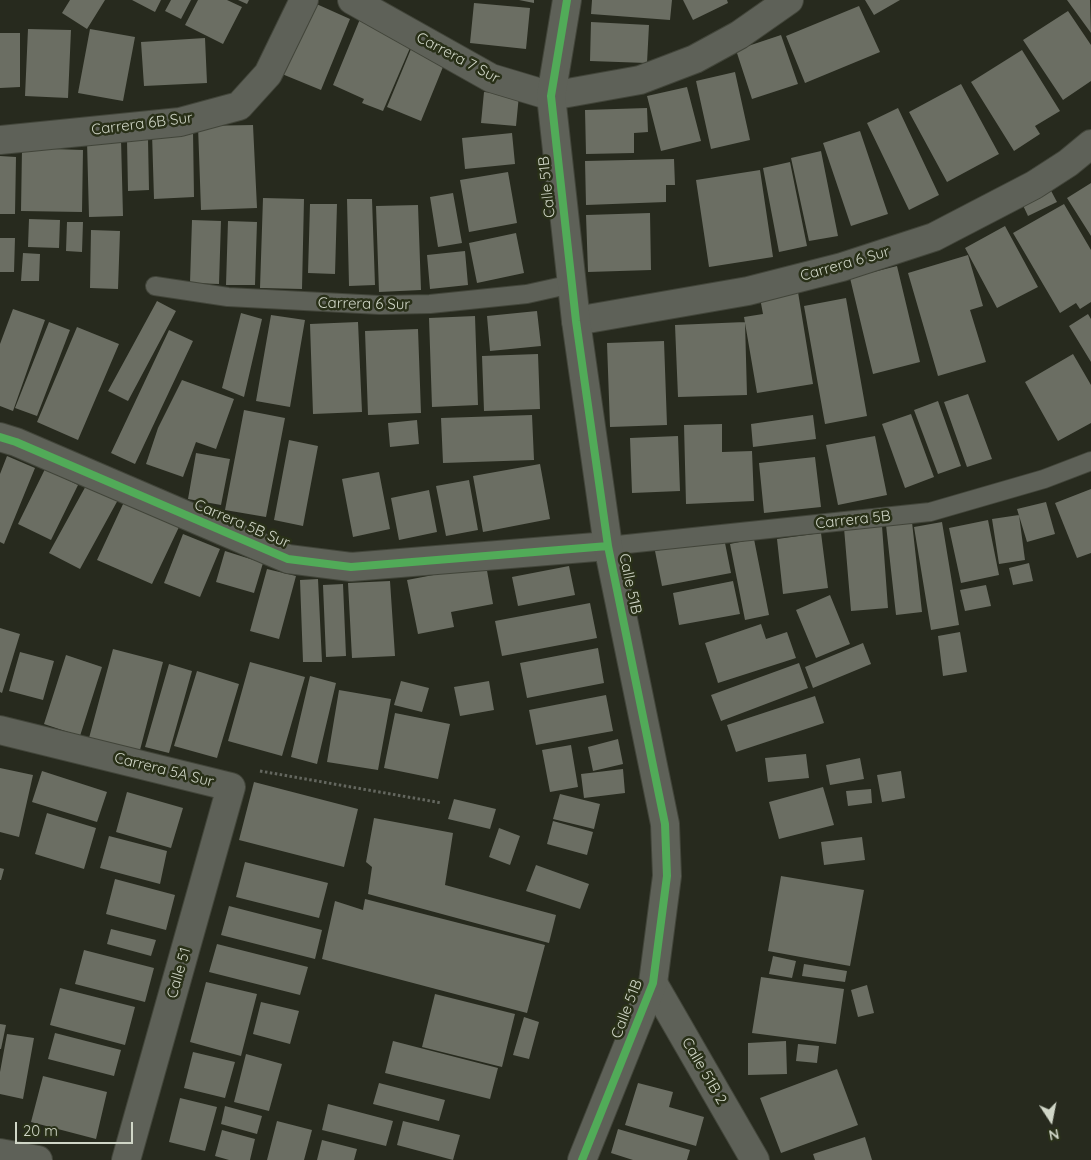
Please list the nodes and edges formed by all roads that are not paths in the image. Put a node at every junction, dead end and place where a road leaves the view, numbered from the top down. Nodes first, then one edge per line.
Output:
1 (304, 0) edge
2 (352, 0) edge
3 (567, 0) edge
4 (789, 0) edge
5 (551, 96) junction
6 (0, 140) edge
7 (1091, 144) edge
8 (572, 284) junction
9 (155, 286) dead end
10 (576, 321) junction
11 (0, 437) edge
12 (1091, 460) edge
13 (608, 546) junction
14 (0, 730) edge
15 (231, 787) joint
16 (653, 983) junction
17 (0, 1153) edge
18 (38, 1160) edge
19 (126, 1160) edge
20 (582, 1160) edge
21 (755, 1160) edge

1 - 6 street, Carrera 6B Sur
2 - 5 street, Carrera 7 Sur
3 - 5 street, Calle 51B
4 - 5 street, Carrera 7 Sur
5 - 8 street, Calle 51B
7 - 10 street, Carrera 6 Sur
8 - 9 lane, Carrera 6 Sur
8 - 10 street, Calle 51B
10 - 13 street, Calle 51B
11 - 13 street, Carrera 5B Sur
12 - 13 lane, Carrera 5B
13 - 16 street, Calle 51B
14 - 15 street, Carrera 5A Sur
15 - 19 street, Calle 51
16 - 20 street, Calle 51B
16 - 21 street, Calle 51B 2
17 - 18 street

